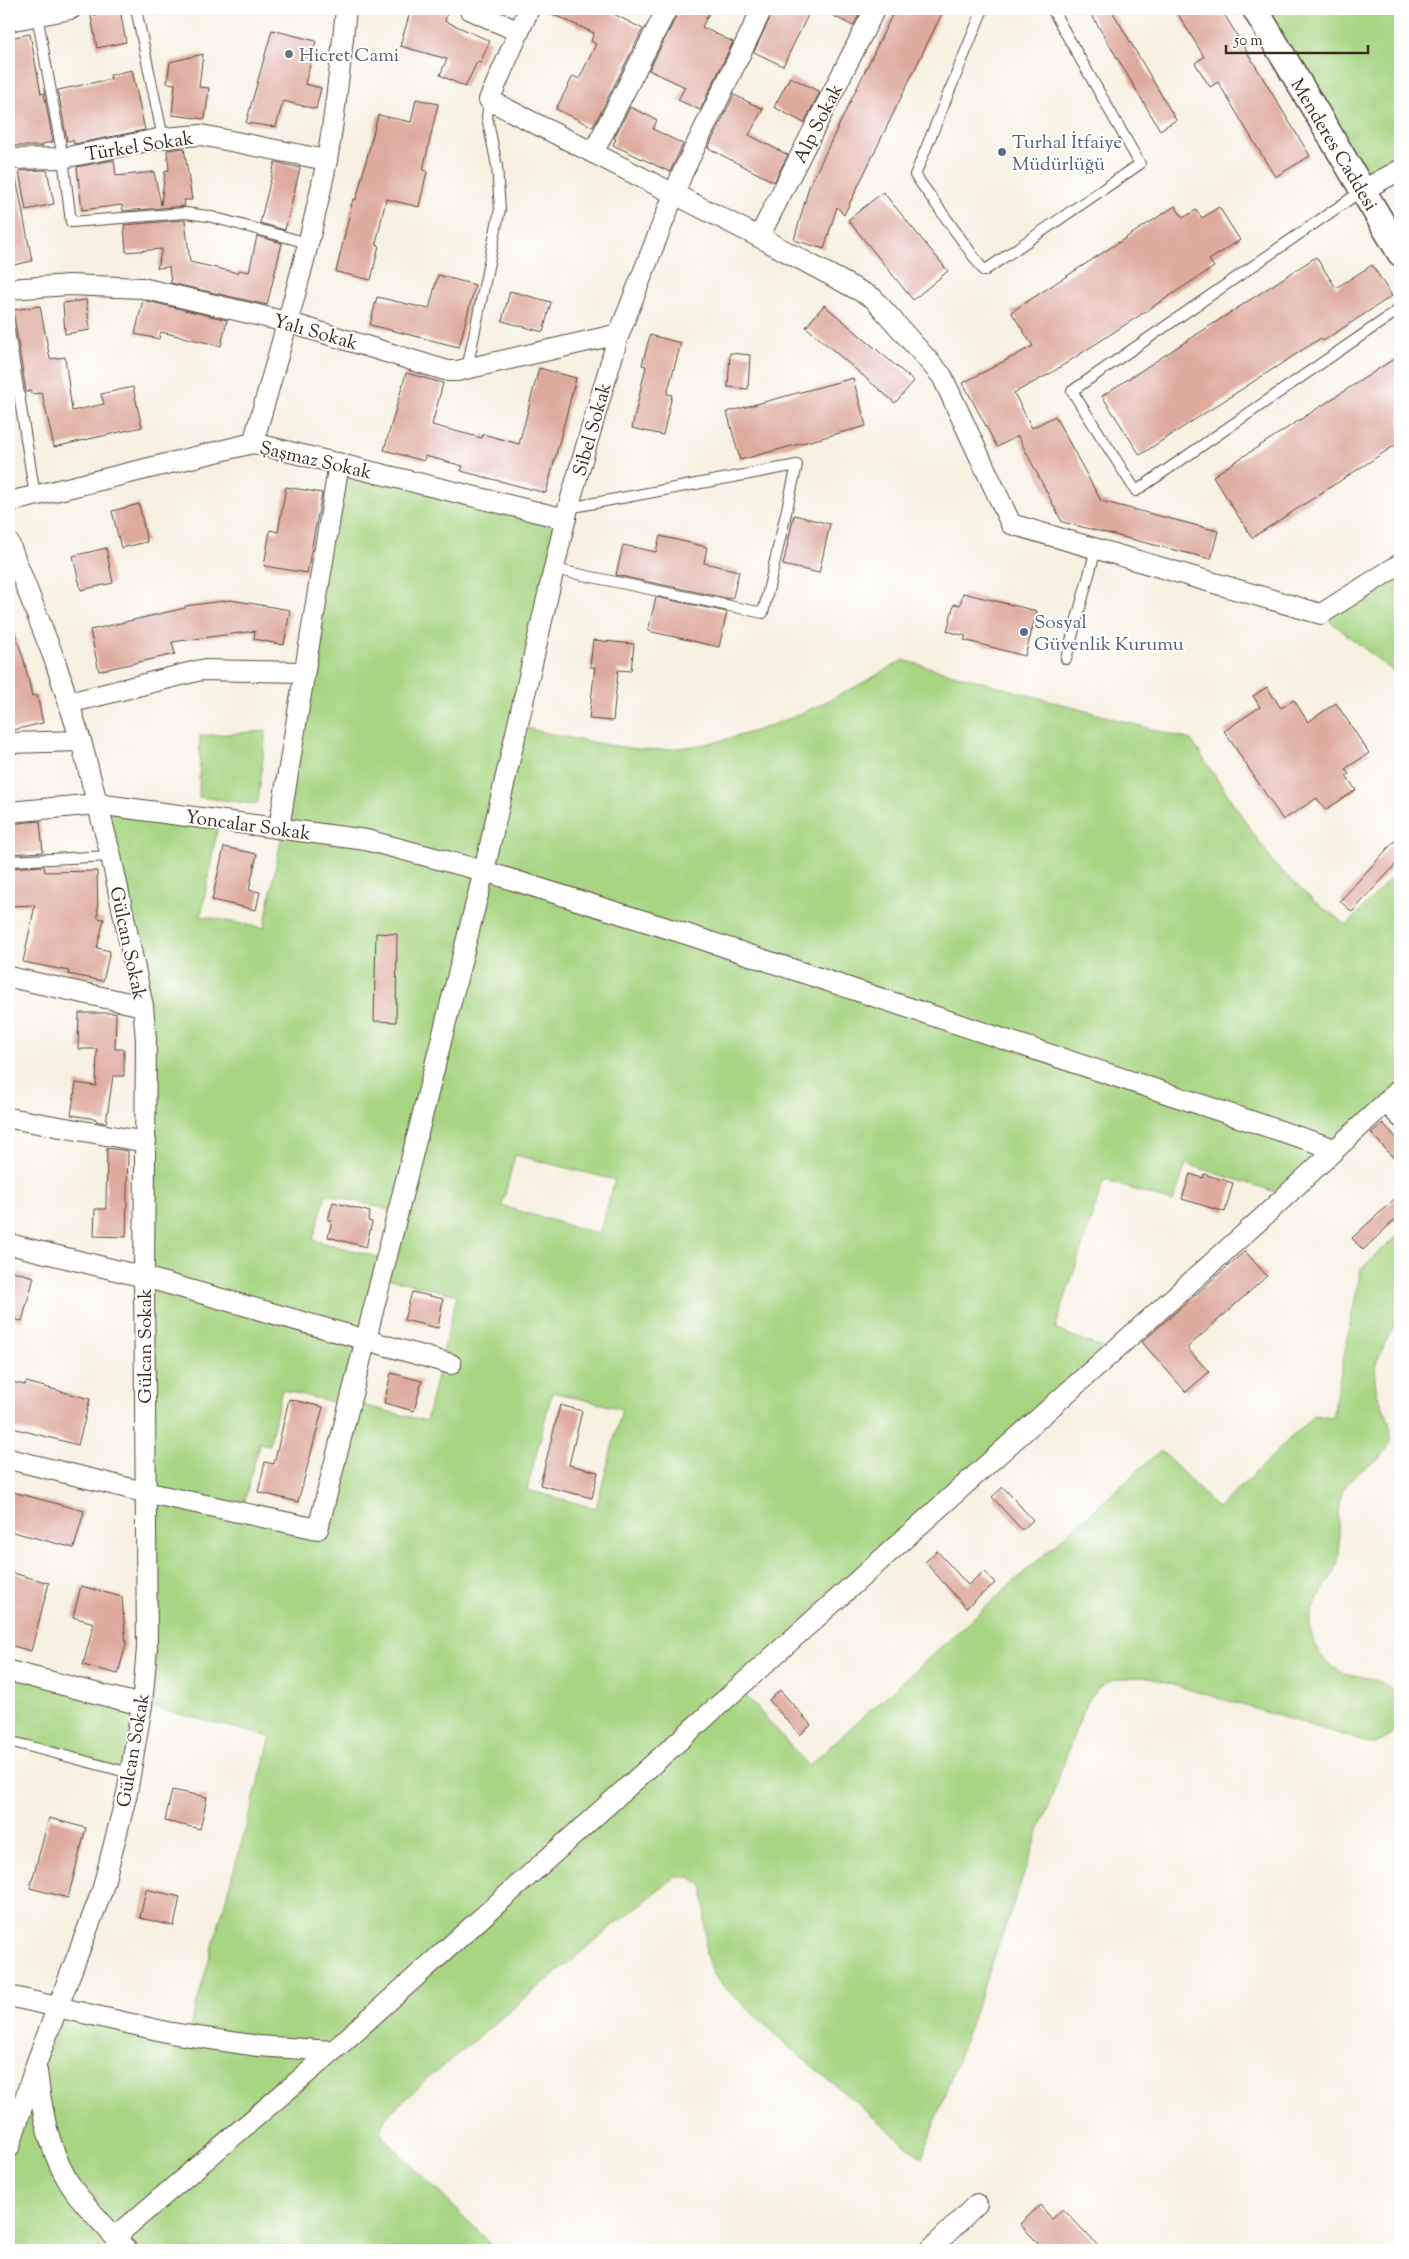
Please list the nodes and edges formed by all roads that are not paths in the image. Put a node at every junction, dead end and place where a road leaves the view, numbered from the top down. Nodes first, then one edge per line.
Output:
1 (71, 9) edge
2 (136, 9) edge
3 (346, 9) edge
4 (468, 9) edge
5 (529, 9) edge
6 (667, 9) edge
7 (762, 9) edge
8 (875, 9) edge
9 (982, 9) edge
10 (1052, 9) edge
11 (1255, 9) edge
12 (37, 15) junction
13 (9, 21) edge
14 (519, 32) junction
15 (489, 100) junction
16 (163, 138) junction
17 (593, 152) junction
18 (63, 158) junction
19 (9, 159) edge
20 (326, 160) junction
21 (1400, 170) edge
22 (1363, 190) junction
23 (674, 194) junction
24 (759, 237) junction
25 (308, 243) junction
26 (1400, 253) edge
27 (9, 289) edge
28 (1400, 309) edge
29 (288, 322) junction
30 (9, 331) edge
31 (620, 334) junction
32 (466, 369) junction
33 (253, 443) junction
34 (338, 463) junction
35 (35, 496) junction
36 (9, 502) edge
37 (567, 513) junction
38 (9, 543) edge
39 (1096, 549) junction
40 (1400, 564) edge
41 (554, 569) junction
42 (1066, 659) dead end
43 (304, 672) junction
44 (69, 703) junction
45 (80, 741) junction
46 (9, 743) edge
47 (97, 804) junction
48 (9, 812) edge
49 (279, 828) junction
50 (111, 856) junction
51 (9, 861) edge
52 (484, 871) junction
53 (9, 977) edge
54 (143, 1006) junction
55 (1393, 1095) edge
56 (1400, 1117) edge
57 (9, 1118) edge
58 (146, 1142) junction
59 (1335, 1149) junction
60 (9, 1244) edge
61 (144, 1277) junction
62 (366, 1340) junction
63 (451, 1364) dead end
64 (9, 1460) edge
65 (144, 1492) junction
66 (9, 1672) edge
67 (142, 1704) junction
68 (9, 1741) edge
69 (130, 1773) junction
70 (9, 1996) edge
71 (57, 2009) junction
72 (333, 2051) junction
73 (36, 2064) junction
74 (9, 2148) edge
75 (977, 2204) dead end
76 (121, 2244) edge
77 (930, 2250) edge

1 - 12 street
2 - 16 lane
3 - 20 street
4 - 14 street
5 - 14 street
6 - 17 street
7 - 23 street, Sibel Sokak
8 - 24 street, Alp Sokak
9 - 10 lane
11 - 22 street, Menderes Caddesi
12 - 13 street
12 - 18 lane
14 - 15 street
15 - 17 street
15 - 32 lane
16 - 18 street, Türkel Sokak
16 - 20 street, Türkel Sokak
17 - 23 street
18 - 19 street, Türkel Sokak
18 - 25 lane
20 - 25 street
21 - 22 street
22 - 26 street, Menderes Caddesi
22 - 28 lane
23 - 24 street
23 - 31 street, Sibel Sokak
24 - 39 street
25 - 29 street
27 - 29 street, Yalı Sokak
29 - 32 street, Yalı Sokak
29 - 33 street
30 - 35 lane
31 - 32 street, Yalı Sokak
31 - 37 street, Sibel Sokak
33 - 34 street, Şaşmaz Sokak
33 - 35 street, Şaşmaz Sokak
34 - 37 street, Şaşmaz Sokak
34 - 43 street
35 - 36 street, Şaşmaz Sokak
37 - 41 street, Sibel Sokak
37 - 41 lane
38 - 44 street, Gülcan Sokak
39 - 40 street
39 - 42 lane
41 - 52 street, Sibel Sokak
43 - 44 street
43 - 49 street
44 - 45 street, Gülcan Sokak
45 - 46 street
45 - 47 street, Gülcan Sokak
47 - 48 street, Yoncalar Sokak
47 - 49 street, Yoncalar Sokak
47 - 50 street, Gülcan Sokak
49 - 52 street, Yoncalar Sokak
50 - 51 lane
50 - 54 street, Gülcan Sokak
52 - 59 street, Yoncalar Sokak
52 - 62 street, Sibel Sokak
53 - 54 street
54 - 58 street, Gülcan Sokak
55 - 56 street
55 - 59 street
57 - 58 street
58 - 61 street, Gülcan Sokak
59 - 72 street
60 - 61 street
61 - 62 street
61 - 65 street, Gülcan Sokak
62 - 63 street
62 - 65 street, Sibel Sokak
64 - 65 street
65 - 67 street, Gülcan Sokak
66 - 67 street
67 - 69 street, Gülcan Sokak
68 - 69 lane
69 - 71 street, Gülcan Sokak
70 - 71 street
71 - 72 street
71 - 73 street, Gülcan Sokak
72 - 76 street
73 - 74 street, Gülcan Sokak
73 - 76 street
75 - 77 street

